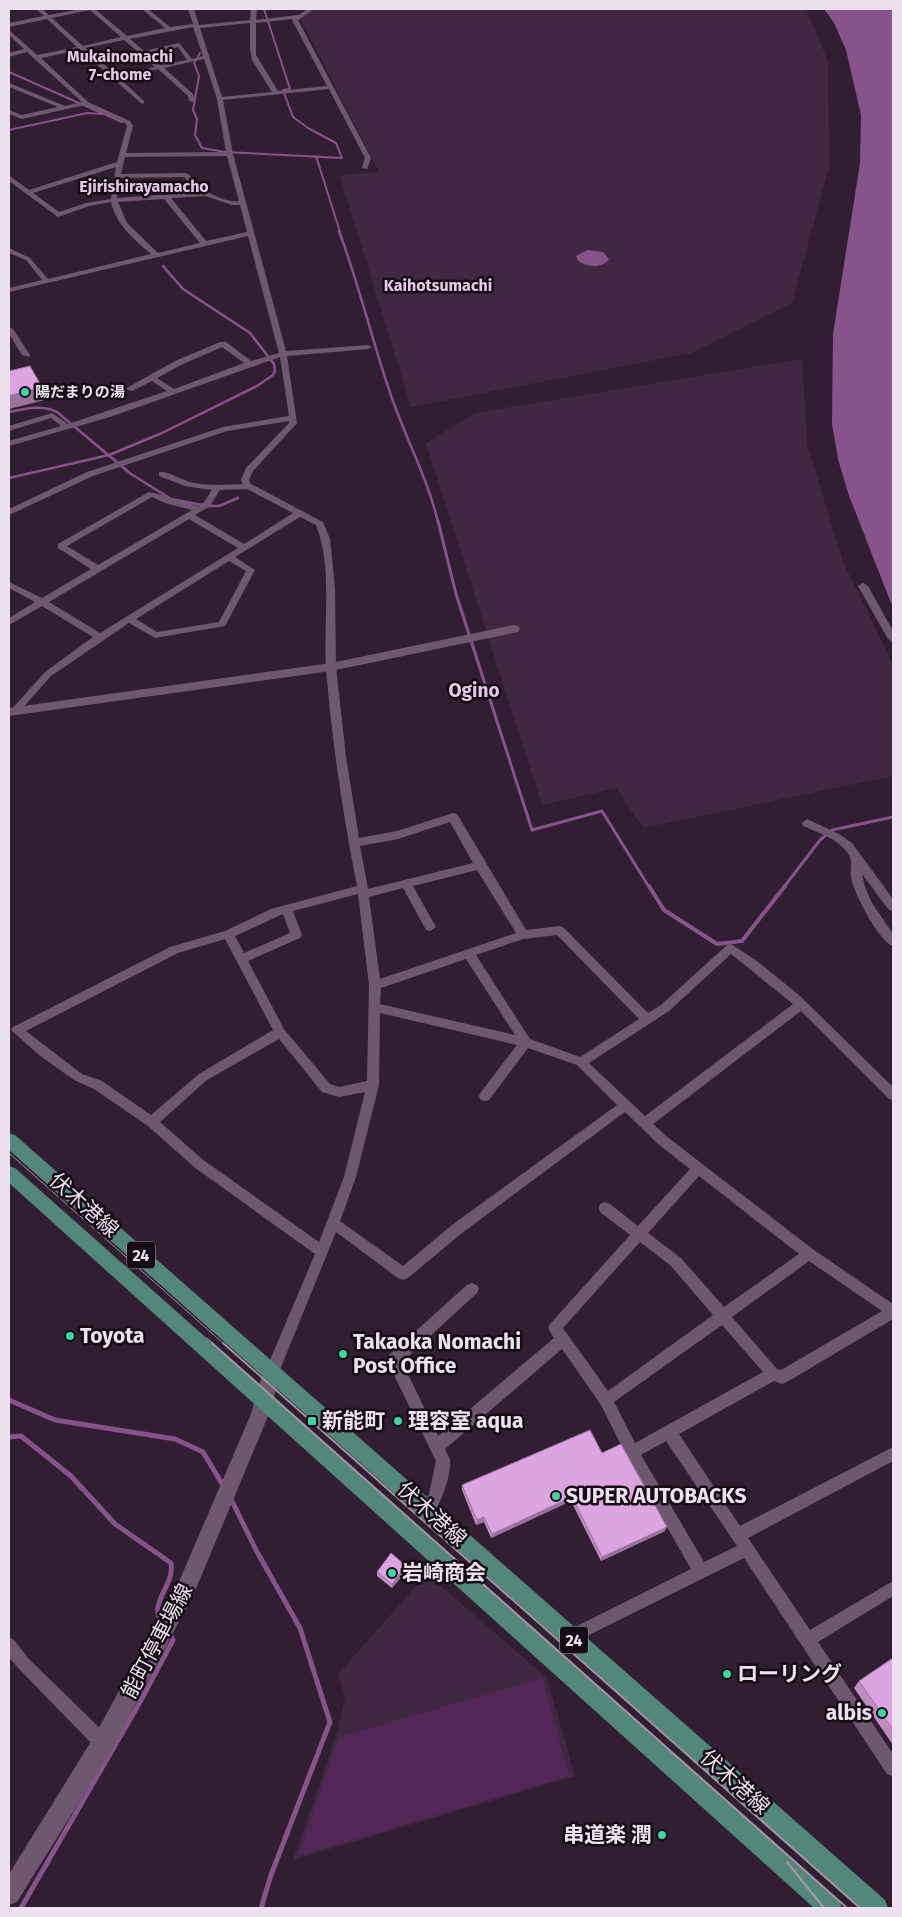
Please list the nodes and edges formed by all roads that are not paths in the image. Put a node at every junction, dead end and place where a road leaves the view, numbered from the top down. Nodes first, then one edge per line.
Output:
1 (39, 9) edge
2 (90, 9) edge
3 (145, 9) edge
4 (191, 9) edge
5 (254, 9) edge
6 (311, 9) edge
7 (48, 17) junction
8 (299, 17) junction
9 (252, 22) junction
10 (9, 25) edge
11 (196, 26) junction
12 (169, 29) junction
13 (9, 32) edge
14 (125, 38) junction
15 (82, 47) junction
16 (29, 50) junction
17 (143, 53) junction
18 (9, 55) edge
19 (37, 57) junction
20 (207, 57) junction
21 (190, 60) junction
22 (160, 67) junction
23 (115, 77) junction
24 (9, 85) edge
25 (331, 87) junction
26 (276, 93) junction
27 (220, 99) junction
28 (192, 100) dead end
29 (142, 102) dead end
30 (86, 103) junction
31 (65, 108) junction
32 (9, 112) edge
33 (230, 154) junction
34 (123, 156) junction
35 (121, 163) junction
36 (365, 168) dead end
37 (118, 176) junction
38 (9, 178) edge
39 (28, 192) junction
40 (208, 194) junction
41 (166, 197) junction
42 (114, 200) junction
43 (242, 203) junction
44 (250, 233) junction
45 (204, 243) junction
46 (9, 250) edge
47 (156, 255) junction
48 (46, 281) junction
49 (9, 290) edge
50 (9, 329) edge
51 (368, 347) dead end
52 (282, 354) junction
53 (26, 355) dead end
54 (250, 364) junction
55 (152, 378) junction
56 (129, 389) dead end
57 (174, 392) junction
58 (293, 418) junction
59 (67, 427) junction
60 (9, 428) edge
61 (9, 444) edge
62 (162, 474) dead end
63 (248, 486) junction
64 (217, 488) junction
65 (199, 509) junction
66 (9, 512) edge
67 (300, 513) junction
68 (189, 515) junction
69 (245, 548) junction
70 (229, 558) junction
71 (97, 569) junction
72 (9, 585) edge
73 (863, 586) dead end
74 (42, 602) junction
75 (130, 619) junction
76 (9, 622) edge
77 (514, 630) dead end
78 (100, 638) junction
79 (893, 639) edge
80 (331, 667) junction
81 (12, 712) edge
82 (807, 823) dead end
83 (354, 843) junction
84 (856, 859) junction
85 (480, 865) junction
86 (406, 883) junction
87 (363, 891) junction
88 (893, 907) edge
89 (287, 909) junction
90 (430, 926) dead end
91 (228, 934) junction
92 (523, 936) junction
93 (893, 942) edge
94 (469, 954) junction
95 (241, 960) junction
96 (376, 985) junction
97 (801, 1005) junction
98 (375, 1007) junction
99 (647, 1019) junction
100 (280, 1032) junction
101 (526, 1042) junction
102 (581, 1062) junction
103 (373, 1086) junction
104 (893, 1095) edge
105 (485, 1096) dead end
106 (626, 1105) junction
107 (152, 1122) junction
108 (645, 1123) junction
109 (9, 1140) edge
110 (698, 1168) junction
111 (9, 1173) edge
112 (605, 1208) dead end
113 (333, 1223) junction
114 (640, 1233) junction
115 (322, 1252) junction
116 (809, 1254) junction
117 (472, 1289) dead end
118 (893, 1312) edge
119 (724, 1316) junction
120 (562, 1340) junction
121 (272, 1372) junction
122 (773, 1374) junction
123 (606, 1400) junction
124 (263, 1402) junction
125 (669, 1432) junction
126 (436, 1447) junction
127 (632, 1452) junction
128 (893, 1454) edge
129 (428, 1510) junction
130 (738, 1535) junction
131 (747, 1549) junction
132 (700, 1570) junction
133 (893, 1588) edge
134 (572, 1638) junction
135 (808, 1640) junction
136 (9, 1646) edge
137 (103, 1743) junction
138 (893, 1768) edge
139 (9, 1894) edge
140 (831, 1908) edge
141 (877, 1908) edge

1 - 7 street
2 - 7 street
2 - 14 street
3 - 12 street
4 - 11 street
5 - 9 street
6 - 8 street
7 - 10 street
7 - 15 street
8 - 9 street
8 - 25 street
9 - 11 street
9 - 26 street
11 - 12 street
11 - 20 street
12 - 14 street
13 - 16 street
14 - 15 street
14 - 17 street
15 - 19 street
15 - 23 street
16 - 18 street
16 - 19 street
17 - 21 street
17 - 22 street
19 - 30 street
20 - 21 street
20 - 27 street
21 - 22 street
22 - 23 street
22 - 28 street
23 - 29 street
24 - 31 street
25 - 26 street
25 - 36 street
26 - 27 street
27 - 33 street
30 - 31 street
30 - 34 street
31 - 32 street
33 - 34 street
33 - 43 street
34 - 35 street
35 - 37 street
35 - 39 street
37 - 40 street
37 - 42 street
38 - 39 street
39 - 42 street
40 - 41 street
40 - 43 street
41 - 42 street
41 - 45 street
42 - 47 street
43 - 44 street
44 - 45 street
44 - 52 street
45 - 47 street
46 - 48 street
47 - 48 street
48 - 49 street
50 - 53 street
51 - 52 street
52 - 54 street
52 - 58 street
54 - 55 street
54 - 57 street
55 - 56 street
55 - 57 street
57 - 59 street
58 - 63 street
58 - 66 street
59 - 60 street
59 - 61 street
62 - 64 street
63 - 64 street
63 - 67 street
64 - 65 street
65 - 68 street
65 - 71 street
67 - 69 street
67 - 80 street
68 - 69 street
68 - 71 street
69 - 70 street
70 - 75 street
70 - 75 street
71 - 74 street
72 - 74 street
73 - 79 street
74 - 76 street
74 - 78 street
75 - 78 street
77 - 80 street
78 - 81 street
80 - 81 street
80 - 83 street
82 - 84 street
83 - 85 street
83 - 87 street
84 - 88 street
84 - 93 street
85 - 86 street
85 - 92 street
86 - 87 street
86 - 90 street
87 - 89 street
87 - 96 street
89 - 91 street
89 - 95 street
91 - 95 street
91 - 107 street
92 - 94 street
92 - 99 street
94 - 96 street
94 - 101 street
95 - 100 street
96 - 98 street
97 - 99 street
97 - 104 street
97 - 108 street
98 - 101 street
98 - 103 street
99 - 102 street
100 - 103 street
100 - 107 street
101 - 102 street
101 - 105 street
102 - 106 street
103 - 113 street
106 - 108 street
106 - 113 street
107 - 115 street
108 - 110 street
109 - 121 main road, 伏木港線 / 24
110 - 114 street
110 - 116 street
111 - 124 main road, 伏木港線 / 24
112 - 114 street
113 - 115 street
114 - 119 street
114 - 120 street
115 - 121 street
116 - 118 street
116 - 119 street
117 - 126 street
118 - 122 street
119 - 122 street
119 - 123 street
120 - 123 street
120 - 126 street
121 - 124 main road, 能町停車場線
121 - 129 main road, 伏木港線 / 24
122 - 125 street
123 - 127 street
124 - 137 main road, 能町停車場線
124 - 140 main road, 伏木港線 / 24
125 - 127 street
125 - 130 street
126 - 129 street
127 - 132 street
128 - 130 street
129 - 134 main road, 伏木港線 / 24
130 - 131 street
131 - 132 street
131 - 135 street
132 - 134 street
133 - 135 street
134 - 141 main road, 伏木港線 / 24
135 - 138 street
136 - 137 street
137 - 139 main road, 能町停車場線

